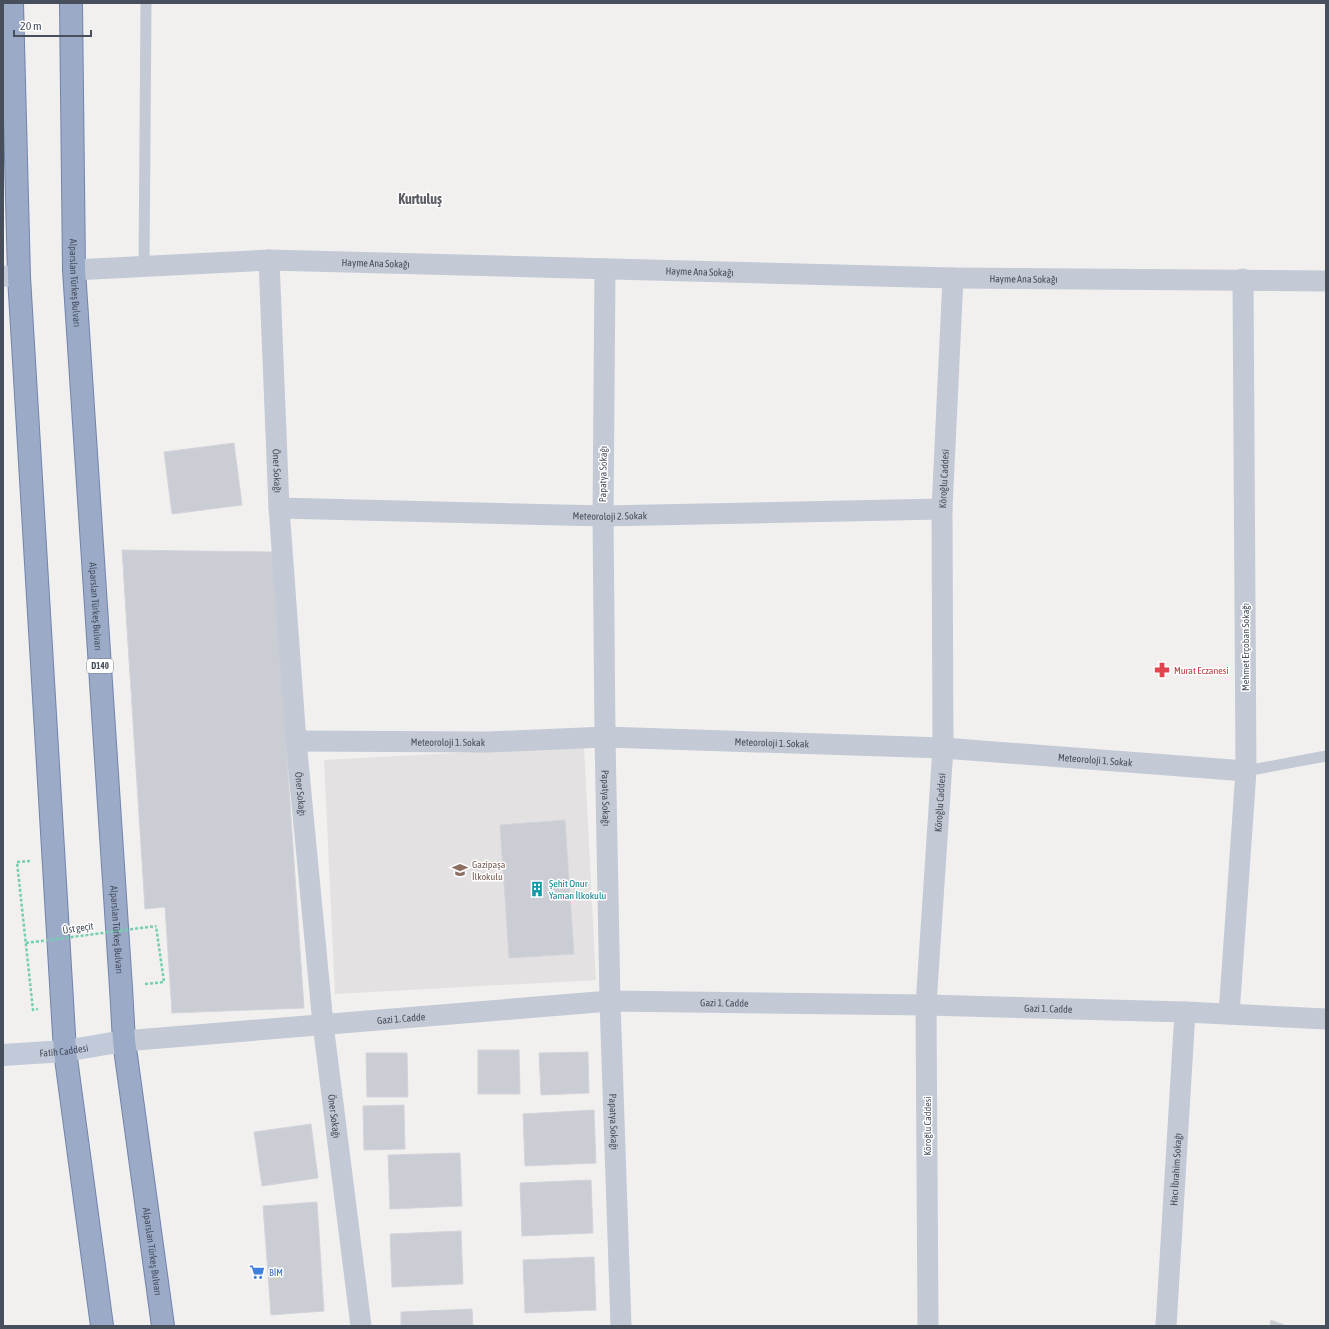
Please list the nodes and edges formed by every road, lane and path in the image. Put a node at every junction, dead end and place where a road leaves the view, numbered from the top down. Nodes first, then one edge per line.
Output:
1 (12, 3) edge
2 (72, 3) edge
3 (146, 3) edge
4 (269, 260) junction
5 (144, 266) junction
6 (605, 269) junction
7 (74, 270) junction
8 (11, 277) edge
9 (953, 278) junction
10 (1243, 279) junction
11 (1326, 280) edge
12 (279, 508) junction
13 (942, 509) junction
14 (603, 516) junction
15 (605, 737) junction
16 (296, 741) junction
17 (943, 748) junction
18 (1326, 756) edge
19 (1246, 771) junction
20 (17, 862) dead end
21 (117, 930) junction
22 (59, 939) junction
23 (26, 943) junction
24 (164, 982) dead end
25 (610, 1001) junction
26 (926, 1005) junction
27 (33, 1010) dead end
28 (1185, 1012) junction
29 (1229, 1014) junction
30 (1326, 1019) edge
31 (323, 1024) junction
32 (124, 1041) junction
33 (65, 1051) junction
34 (3, 1055) edge
35 (102, 1326) edge
36 (163, 1326) edge
37 (361, 1326) edge
38 (621, 1326) edge
39 (928, 1326) edge
40 (1166, 1326) edge

1 - 8 highway
2 - 7 highway, Alparslan Türkeş Bulvarı / D140
3 - 5 lane
4 - 5 street, Hayme Ana Sokağı
4 - 6 street, Hayme Ana Sokağı
4 - 12 street, Öner Sokağı
5 - 7 street, Hayme Ana Sokağı
6 - 9 street, Hayme Ana Sokağı
6 - 14 street, Papatya Sokağı
7 - 21 highway, Alparslan Türkeş Bulvarı / D140
8 - 22 highway
9 - 10 street, Hayme Ana Sokağı
9 - 13 street, Köroğlu Caddesi
10 - 11 street, Hayme Ana Sokağı
10 - 19 street, Mehmet Erçoban Sokağı
12 - 14 street, Meteoroloji 2. Sokak
12 - 16 street, Öner Sokağı
13 - 14 street, Meteoroloji 2. Sokak
13 - 17 street, Köroğlu Caddesi
14 - 15 street, Papatya Sokağı
15 - 16 street, Meteoroloji 1. Sokak
15 - 17 street, Meteoroloji 1. Sokak
15 - 25 street, Papatya Sokağı
16 - 31 street, Öner Sokağı
17 - 19 street, Meteoroloji 1. Sokak
17 - 26 street, Köroğlu Caddesi
18 - 19 lane
19 - 29 street, Mehmet Erçoban Sokağı
20 - 23 path
21 - 22 path, Üst geçit, bridge
21 - 24 path, Üst geçit, bridge
21 - 32 highway, Alparslan Türkeş Bulvarı / D140
22 - 23 path, Üst geçit, bridge
22 - 33 highway
23 - 27 path
25 - 26 street, Gazi 1. Cadde
25 - 31 street, Gazi 1. Cadde
25 - 38 street, Papatya Sokağı
26 - 28 street, Gazi 1. Cadde
26 - 39 street, Köroğlu Caddesi
28 - 29 street, Gazi 1. Cadde
28 - 40 street, Hacı İbrahim Sokağı
29 - 30 street, Gazi 1. Cadde
31 - 32 street, Gazi 1. Cadde
31 - 37 street, Öner Sokağı
32 - 33 main road, Fatih Caddesi
32 - 36 highway, Alparslan Türkeş Bulvarı / D140
33 - 34 main road, Fatih Caddesi
33 - 35 highway

